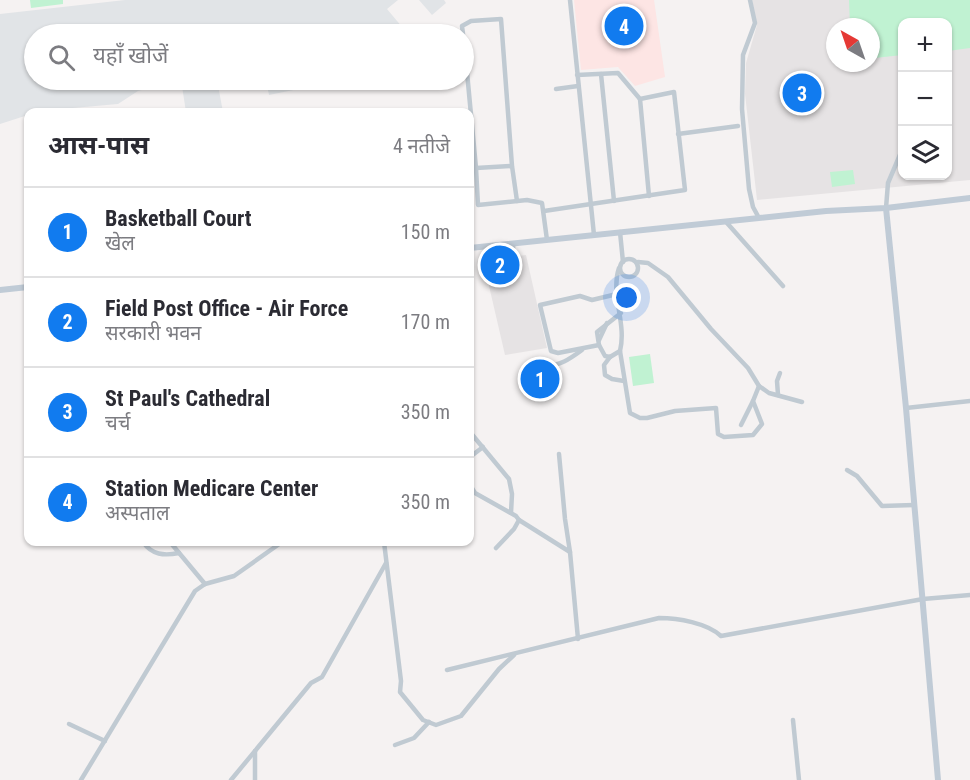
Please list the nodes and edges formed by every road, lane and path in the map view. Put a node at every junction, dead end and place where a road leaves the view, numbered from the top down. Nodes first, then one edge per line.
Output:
1 (570, 0) edge
2 (750, 0) edge
3 (466, 24) edge
4 (601, 74) junction
5 (577, 75) junction
6 (578, 86) junction
7 (469, 90) edge
8 (556, 90) dead end
9 (640, 99) junction
10 (470, 108) edge
11 (738, 126) dead end
12 (678, 134) junction
13 (474, 147) edge
14 (898, 159) edge
15 (898, 162) edge
16 (895, 165) junction
17 (512, 166) junction
18 (476, 168) junction
19 (649, 196) junction
20 (970, 198) edge
21 (517, 201) junction
22 (614, 201) junction
23 (591, 204) junction
24 (886, 208) junction
25 (544, 211) junction
26 (759, 218) junction
27 (727, 223) junction
28 (620, 232) junction
29 (594, 235) junction
30 (547, 240) junction
31 (513, 244) junction
32 (474, 248) edge
33 (623, 262) junction
34 (638, 262) junction
35 (619, 268) junction
36 (514, 271) dead end
37 (783, 286) dead end
38 (24, 287) edge
39 (0, 290) edge
40 (617, 294) junction
41 (621, 313) junction
42 (598, 343) junction
43 (586, 348) junction
44 (620, 351) junction
45 (561, 352) junction
46 (610, 357) junction
47 (621, 359) junction
48 (629, 359) dead end
49 (567, 361) junction
50 (544, 367) dead end
51 (780, 374) dead end
52 (624, 381) junction
53 (759, 386) junction
54 (778, 396) junction
55 (753, 401) junction
56 (970, 401) edge
57 (802, 402) dead end
58 (906, 408) junction
59 (741, 425) dead end
60 (474, 437) edge
61 (483, 447) junction
62 (474, 454) edge
63 (559, 454) dead end
64 (847, 470) dead end
65 (474, 491) edge
66 (914, 505) junction
67 (511, 513) junction
68 (519, 520) junction
69 (145, 546) edge
70 (173, 546) edge
71 (276, 546) edge
72 (384, 546) edge
73 (496, 548) dead end
74 (570, 552) junction
75 (179, 553) junction
76 (386, 563) junction
77 (205, 584) junction
78 (970, 595) edge
79 (923, 599) junction
80 (578, 639) junction
81 (515, 654) junction
82 (447, 670) dead end
83 (793, 720) dead end
84 (429, 722) junction
85 (69, 724) dead end
86 (105, 741) junction
87 (395, 745) dead end
88 (255, 751) junction
89 (81, 780) edge
90 (231, 780) edge
91 (255, 780) edge
92 (799, 780) edge
93 (938, 780) edge

1 - 5 street
2 - 26 street
3 - 17 street
4 - 5 street
4 - 9 street
4 - 22 street
5 - 6 street
6 - 8 street
6 - 23 street
7 - 10 street
9 - 12 street
9 - 19 street
11 - 12 street
12 - 19 street
13 - 18 street
14 - 16 street
15 - 16 street
16 - 24 street
17 - 18 street
17 - 21 street
18 - 21 street
19 - 22 street
20 - 24 street
21 - 25 street
22 - 23 street
23 - 25 street
23 - 29 street
24 - 26 street
24 - 58 street
25 - 30 street
26 - 27 street
27 - 28 street
27 - 37 street
28 - 29 street
28 - 33 street
29 - 30 street
30 - 31 street
31 - 32 street
31 - 36 street
33 - 34 street
33 - 35 street
34 - 35 street
34 - 53 street
35 - 40 street
38 - 39 street
40 - 41 street
40 - 45 street
41 - 42 street
41 - 44 street
42 - 43 street
42 - 46 street
43 - 45 street
43 - 49 street
44 - 46 street
44 - 47 street
45 - 49 street
46 - 52 street
47 - 48 street
47 - 52 street
49 - 50 street
51 - 54 street
52 - 55 street
53 - 54 street
53 - 55 street
54 - 57 street
55 - 59 street
56 - 58 street
58 - 66 street
60 - 61 street
61 - 62 street
61 - 67 street
63 - 74 street
64 - 66 street
65 - 67 street
66 - 79 street
67 - 68 street
68 - 73 street
68 - 74 street
69 - 75 street
70 - 75 street
71 - 77 street
72 - 76 street
74 - 80 street
75 - 77 street
76 - 84 street
76 - 88 street
77 - 86 street
78 - 79 street
79 - 80 street
79 - 93 street
80 - 81 street
81 - 82 street
81 - 84 street
83 - 92 street
84 - 87 street
85 - 86 street
86 - 89 street
88 - 90 street
88 - 91 street

